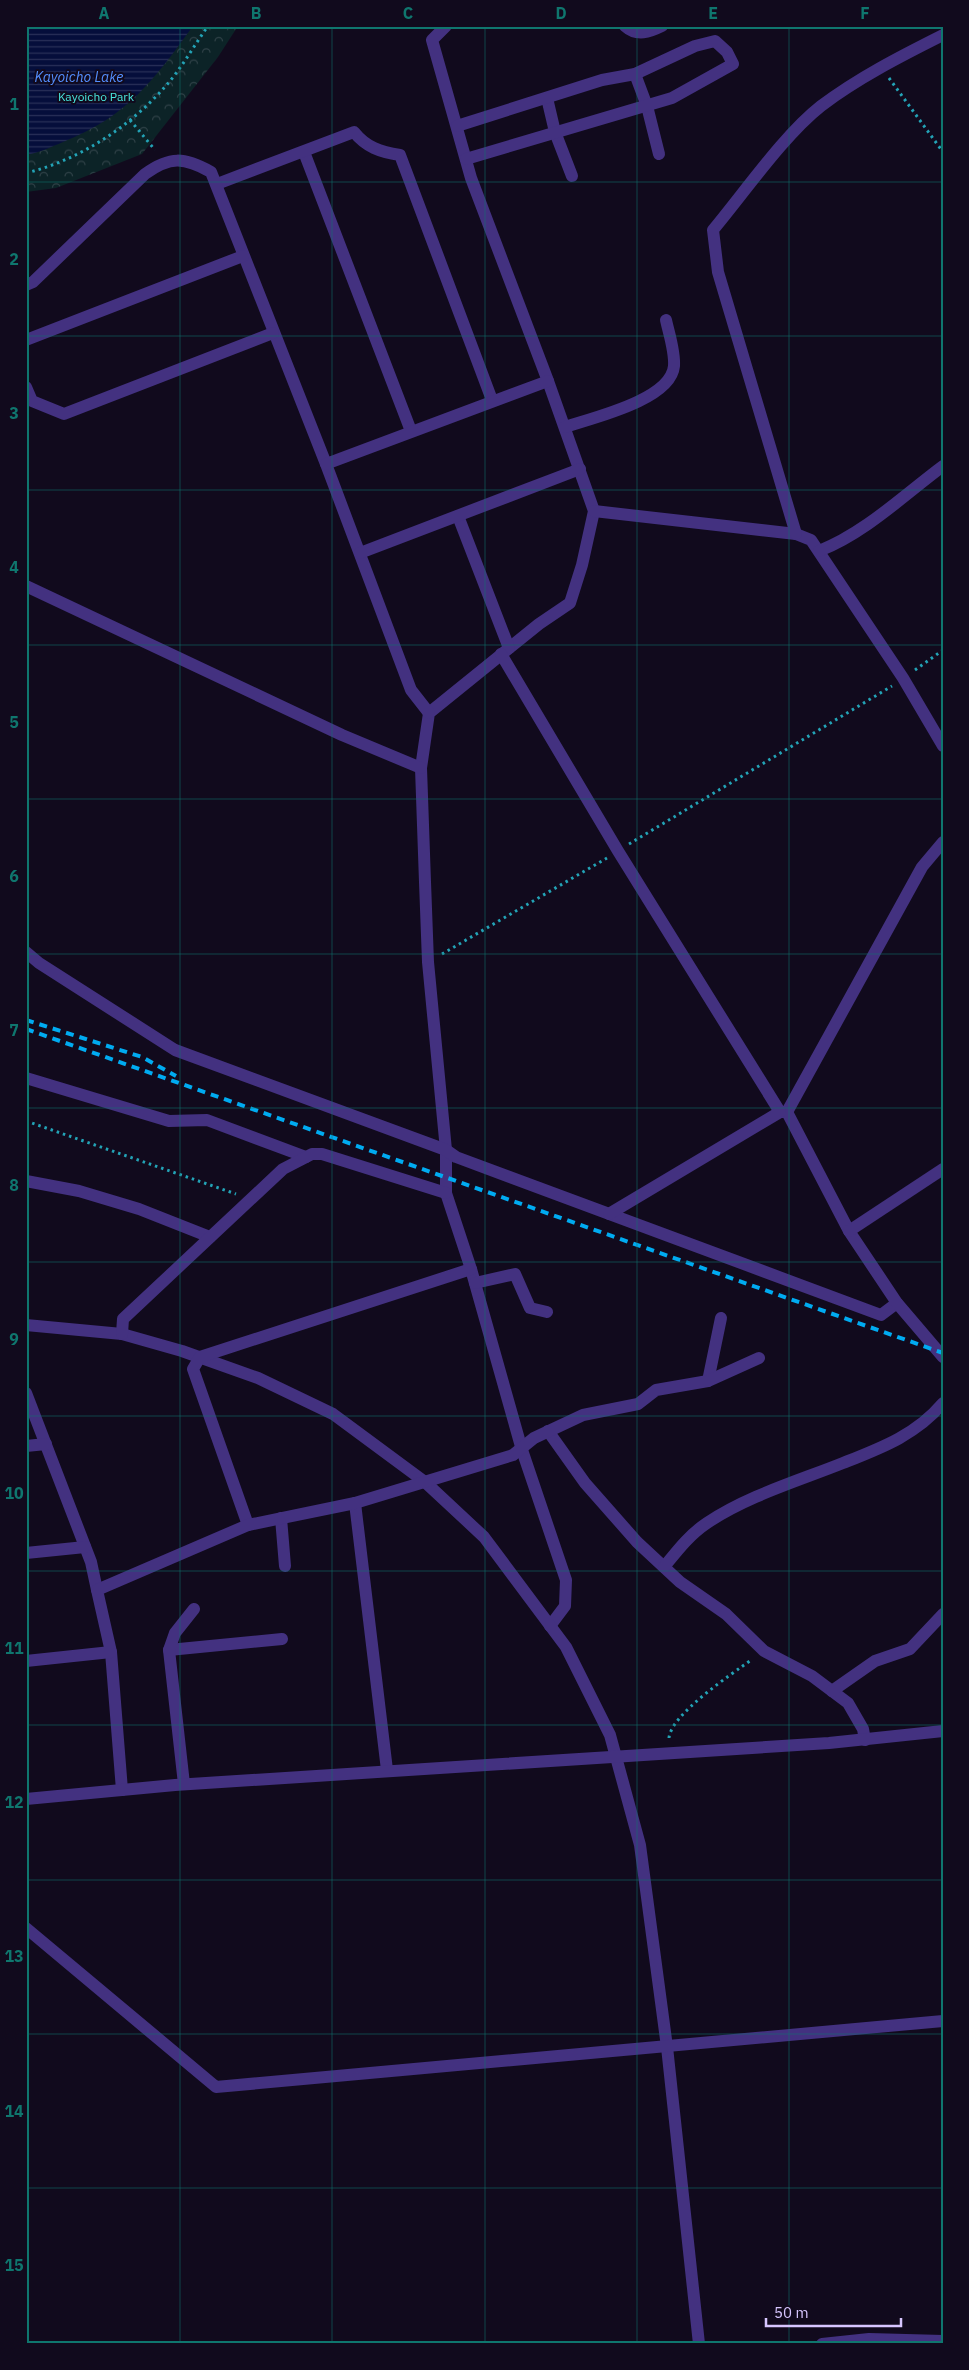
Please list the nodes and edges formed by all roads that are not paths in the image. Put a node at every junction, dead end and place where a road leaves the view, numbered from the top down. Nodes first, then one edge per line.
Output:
1 (446, 26) edge
2 (625, 26) edge
3 (662, 26) edge
4 (943, 35) edge
5 (635, 74) junction
6 (547, 98) junction
7 (647, 106) junction
8 (457, 126) junction
9 (555, 132) junction
10 (304, 152) junction
11 (659, 154) dead end
12 (466, 159) junction
13 (572, 176) dead end
14 (216, 184) junction
15 (243, 256) junction
16 (26, 285) edge
17 (666, 320) dead end
18 (274, 332) junction
19 (26, 340) edge
20 (548, 381) junction
21 (26, 387) edge
22 (492, 400) junction
23 (565, 427) junction
24 (411, 432) junction
25 (326, 464) junction
26 (943, 466) edge
27 (580, 469) junction
28 (594, 511) junction
29 (458, 516) junction
30 (796, 534) junction
31 (819, 551) junction
32 (360, 553) junction
33 (26, 586) edge
34 (505, 651) junction
35 (429, 713) junction
36 (943, 746) edge
37 (421, 768) junction
38 (943, 842) edge
39 (26, 952) edge
40 (26, 1078) edge
41 (784, 1112) junction
42 (446, 1150) junction
43 (306, 1157) junction
44 (943, 1169) edge
45 (26, 1181) edge
46 (446, 1193) junction
47 (609, 1214) junction
48 (849, 1231) junction
49 (210, 1237) junction
50 (471, 1269) junction
51 (475, 1283) junction
52 (897, 1303) junction
53 (547, 1312) dead end
54 (721, 1318) dead end
55 (26, 1325) edge
56 (122, 1334) junction
57 (943, 1356) edge
58 (200, 1357) junction
59 (759, 1358) dead end
60 (708, 1381) junction
61 (26, 1393) edge
62 (943, 1403) edge
63 (548, 1432) junction
64 (46, 1444) junction
65 (26, 1446) edge
66 (522, 1450) junction
67 (425, 1482) junction
68 (355, 1503) junction
69 (281, 1518) junction
70 (248, 1525) junction
71 (85, 1548) junction
72 (26, 1553) edge
73 (285, 1566) dead end
74 (664, 1566) junction
75 (97, 1590) junction
76 (194, 1609) dead end
77 (943, 1614) edge
78 (550, 1626) junction
79 (282, 1639) dead end
80 (169, 1650) junction
81 (111, 1652) junction
82 (26, 1661) edge
83 (832, 1691) junction
84 (943, 1730) edge
85 (865, 1740) junction
86 (617, 1755) junction
87 (387, 1770) junction
88 (184, 1784) junction
89 (122, 1790) junction
90 (26, 1799) edge
91 (26, 1928) edge
92 (943, 2021) edge
93 (667, 2046) junction
94 (943, 2341) edge
95 (699, 2344) edge
96 (822, 2344) edge

1 - 8 street
2 - 3 street
4 - 30 street
5 - 6 street
5 - 7 street
5 - 7 street
6 - 8 street
6 - 9 street
7 - 9 street
7 - 11 street
8 - 12 street
9 - 12 street
9 - 13 street
10 - 14 street
10 - 22 street
10 - 24 street
12 - 20 street
14 - 15 street
14 - 16 street
15 - 18 street
15 - 19 street
17 - 23 street
18 - 21 street
18 - 25 street
20 - 22 street
20 - 23 street
22 - 24 street
23 - 27 street
24 - 25 street
25 - 32 street
26 - 31 street
27 - 28 street
27 - 29 street
28 - 30 street
28 - 34 street
29 - 32 street
29 - 34 street
30 - 31 street
31 - 36 street
32 - 35 street
33 - 37 street
34 - 35 street
34 - 41 street
35 - 37 street
37 - 42 street
38 - 41 street
39 - 42 street
40 - 43 street
41 - 47 street
41 - 48 street
42 - 46 street
42 - 47 street
43 - 46 street
43 - 49 street
44 - 48 street
45 - 49 street
46 - 50 street
47 - 52 street
48 - 52 street
49 - 56 street
50 - 51 street
50 - 58 street
51 - 53 street
51 - 66 street
52 - 57 street
54 - 60 street
55 - 56 street
56 - 58 street
58 - 67 street
58 - 70 street
59 - 60 street
60 - 63 street
61 - 64 street
62 - 74 street
63 - 66 street
63 - 74 street
64 - 65 street
64 - 71 street
66 - 67 street
66 - 78 street
67 - 68 street
67 - 78 street
68 - 69 street
68 - 87 street
69 - 70 street
69 - 73 street
70 - 75 street
71 - 72 street
71 - 75 street
74 - 83 street
75 - 81 street
76 - 80 street
77 - 83 street
78 - 86 street
79 - 80 street
80 - 88 street
81 - 82 street
81 - 89 street
83 - 85 street
84 - 85 street
85 - 86 street
86 - 87 street
86 - 93 street
87 - 88 street
88 - 89 street
89 - 90 street
91 - 93 street
92 - 93 street
93 - 95 street
94 - 96 street

